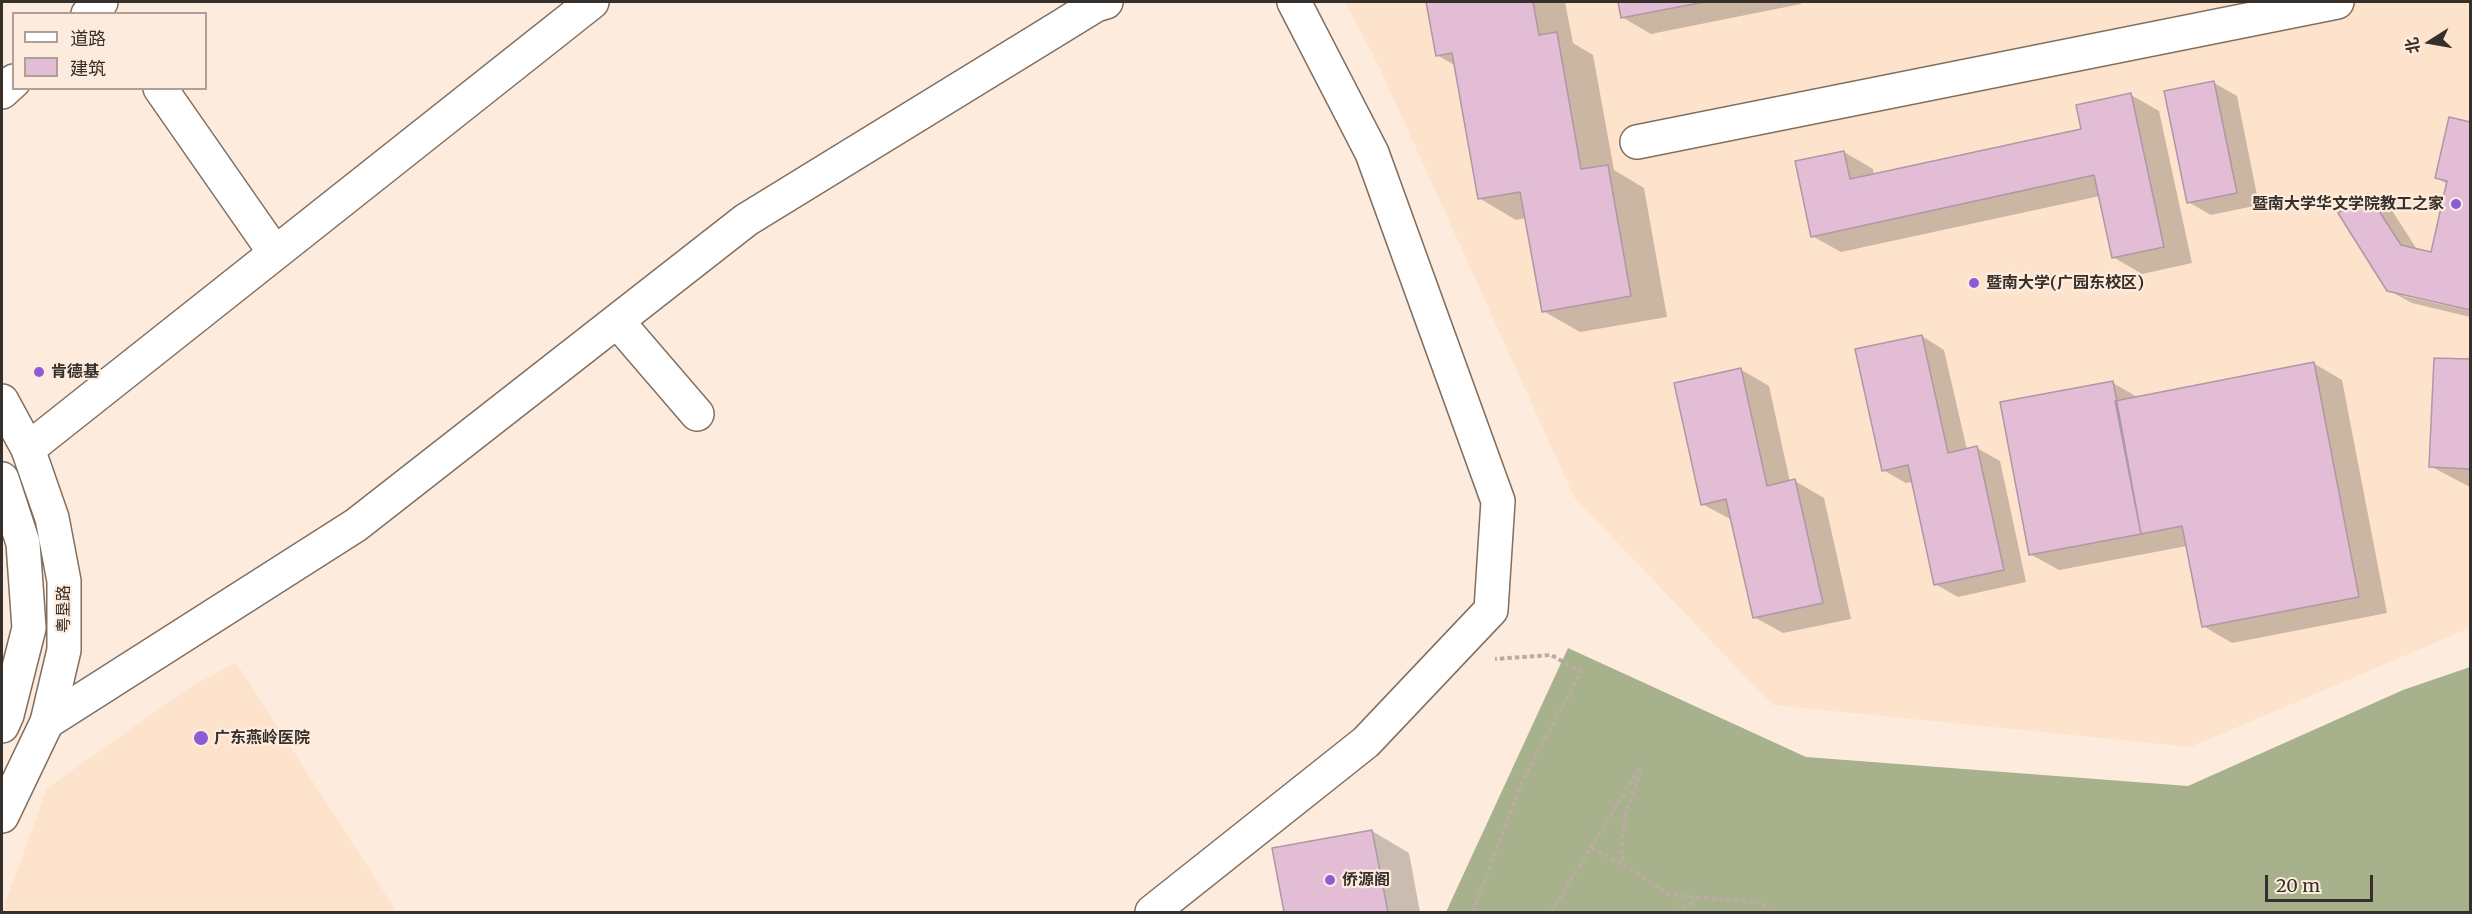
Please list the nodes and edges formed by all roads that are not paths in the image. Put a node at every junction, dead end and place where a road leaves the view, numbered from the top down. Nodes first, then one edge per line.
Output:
1 (592, 2) edge
2 (1106, 2) edge
3 (1294, 2) edge
4 (2337, 2) edge
5 (161, 90) edge
6 (1637, 142) dead end
7 (275, 252) junction
8 (617, 321) junction
9 (2, 401) edge
10 (697, 414) dead end
11 (28, 449) junction
12 (2, 479) edge
13 (47, 722) junction
14 (2, 726) edge
15 (2, 816) edge
16 (1152, 912) edge

1 - 7 street
2 - 8 street
3 - 16 street
4 - 6 street
5 - 7 street
7 - 11 street
8 - 10 street
8 - 13 street
9 - 11 street, 粤垦路
11 - 13 street, 粤垦路
12 - 14 street
13 - 15 street, 粤垦路

